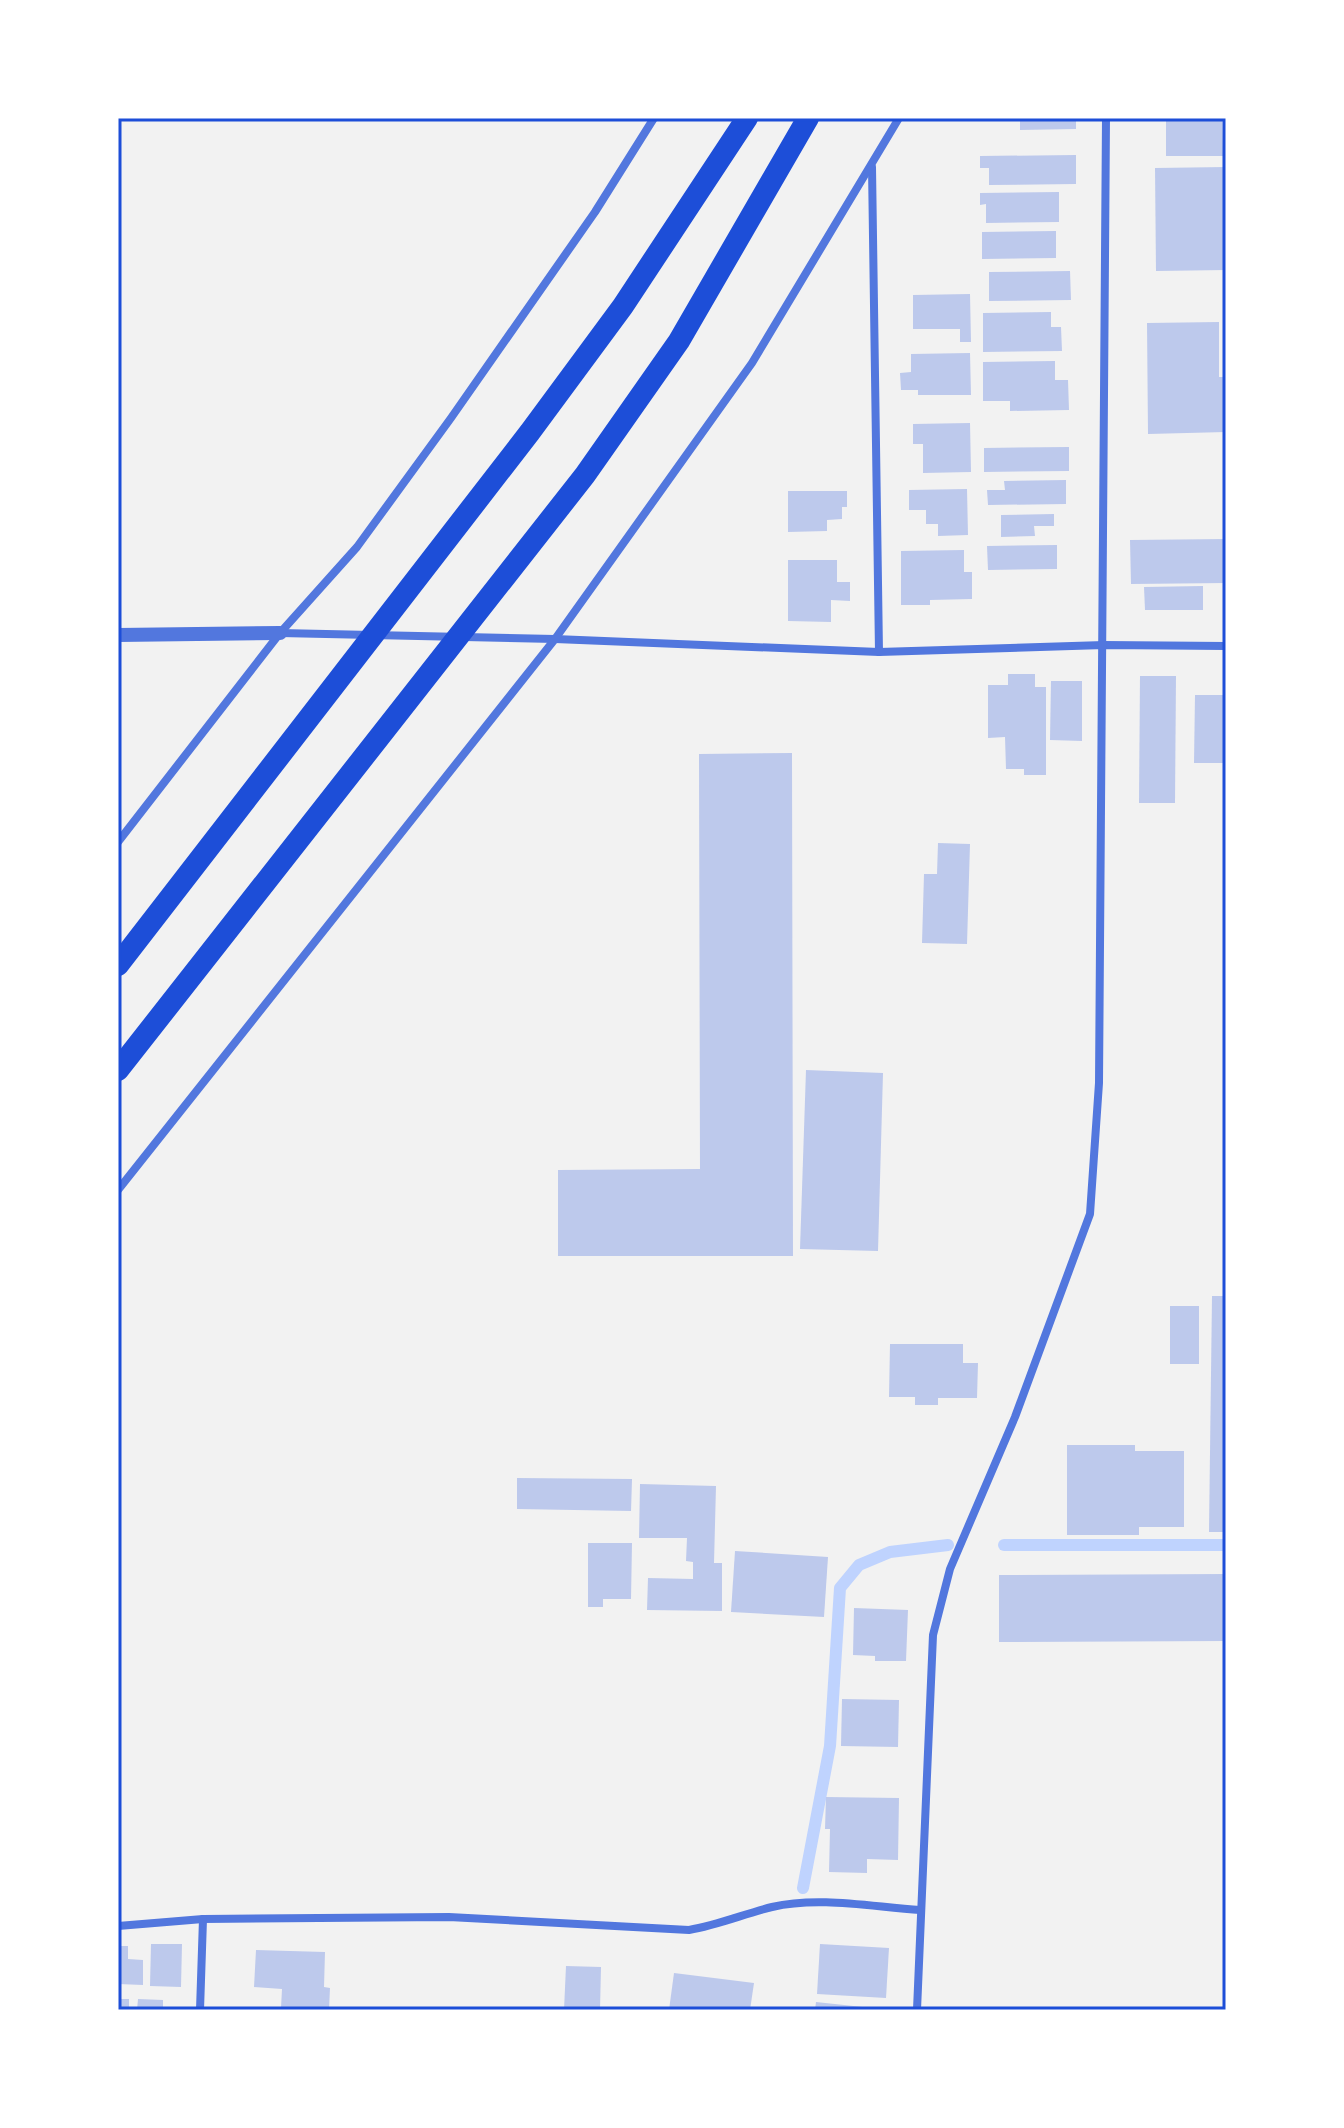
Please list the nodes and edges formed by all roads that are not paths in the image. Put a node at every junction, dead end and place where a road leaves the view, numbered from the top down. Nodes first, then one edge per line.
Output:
1 (654, 118) edge
2 (747, 118) edge
3 (808, 118) edge
4 (899, 118) edge
5 (1106, 118) edge
6 (872, 166) junction
7 (280, 633) junction
8 (374, 634) junction
9 (118, 635) edge
10 (458, 638) junction
11 (555, 639) junction
12 (1104, 645) junction
13 (1226, 646) edge
14 (879, 652) junction
15 (118, 842) edge
16 (118, 965) edge
17 (118, 1070) edge
18 (118, 1190) edge
19 (920, 1910) junction
20 (203, 1919) junction
21 (118, 1926) edge
22 (200, 2010) edge
23 (917, 2010) edge

1 - 7 street
2 - 8 highway
3 - 10 highway
4 - 6 street
5 - 12 street
6 - 11 street
6 - 14 street
7 - 8 street
7 - 9 street
7 - 15 street
8 - 10 street
8 - 16 highway
10 - 11 street
10 - 17 highway
11 - 14 street
11 - 18 street
12 - 13 street
12 - 14 street
12 - 19 street
19 - 20 street
19 - 23 street
20 - 21 street
20 - 22 street

